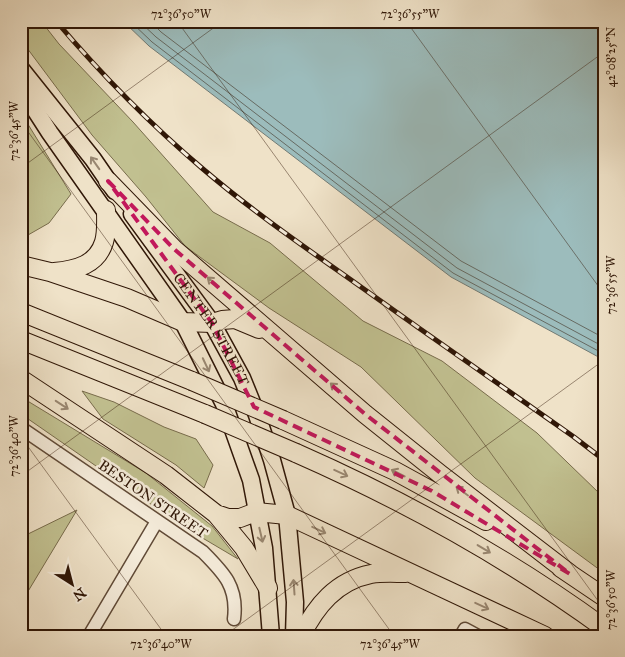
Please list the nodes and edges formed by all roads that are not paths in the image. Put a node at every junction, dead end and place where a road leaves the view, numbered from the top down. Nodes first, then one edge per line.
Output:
1 (21, 69) edge
2 (21, 88) edge
3 (108, 181) junction
4 (106, 210) junction
5 (21, 265) edge
6 (50, 272) junction
7 (21, 312) edge
8 (183, 322) junction
9 (212, 323) junction
10 (273, 335) junction
11 (21, 340) edge
12 (21, 379) edge
13 (21, 428) edge
14 (256, 512) junction
15 (216, 514) junction
16 (287, 515) junction
17 (158, 521) junction
18 (411, 573) junction
19 (570, 574) junction
20 (268, 588) junction
21 (604, 598) edge
22 (234, 619) dead end
23 (604, 628) edge
24 (463, 632) edge
25 (89, 636) edge
26 (271, 636) edge
27 (294, 636) edge
28 (301, 636) edge
29 (478, 636) edge
30 (544, 636) edge

3 -> 1 main road, CENTER STREET
2 - 4 main road, CENTER STREET
3 - 9 main road, CENTER STREET
10 -> 3 highway
4 - 6 highway
4 - 8 main road, CENTER STREET
5 - 6 highway
6 - 8 highway
19 -> 7 highway, bridge
8 - 9 highway
8 -> 14 main road, CENTER STREET
9 - 10 highway
9 - 16 main road, CENTER STREET
19 -> 10 highway
11 -> 23 highway, bridge
12 -> 15 highway
13 - 17 street, BESTON STREET
14 - 15 highway
14 - 16 highway
14 -> 20 main road, CENTER STREET
15 - 20 highway
16 -> 18 highway
27 -> 16 main road, CENTER STREET
17 - 22 street, BESTON STREET
17 - 25 street
18 - 28 highway
18 -> 30 highway
19 - 21 highway
20 - 26 main road, CENTER STREET
24 - 29 street

